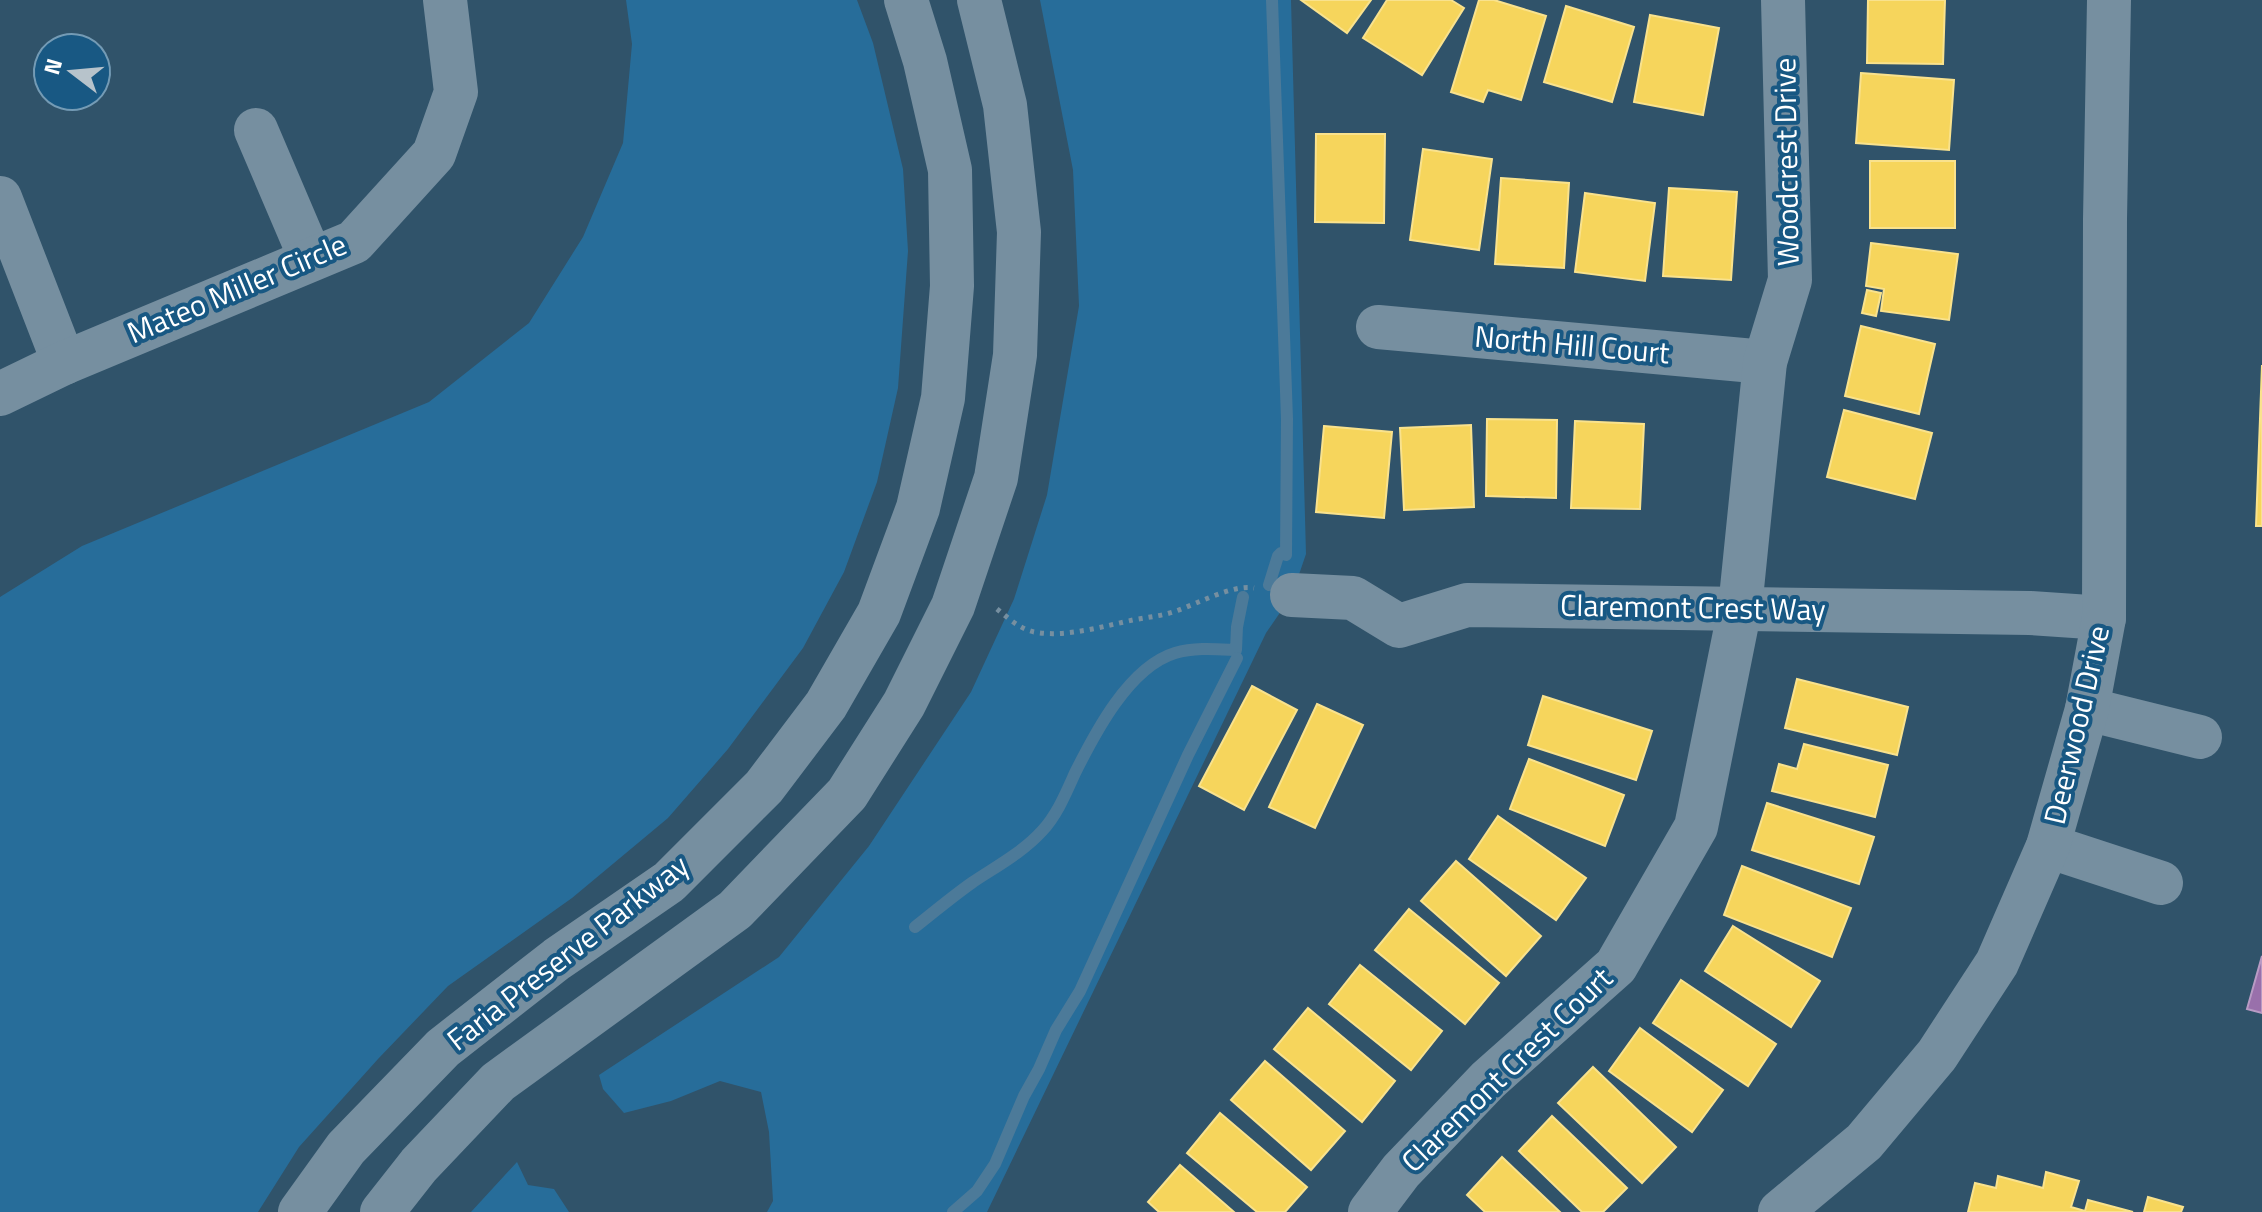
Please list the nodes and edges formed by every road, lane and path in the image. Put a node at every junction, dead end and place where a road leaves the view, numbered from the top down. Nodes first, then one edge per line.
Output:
1 (445, 0) edge
2 (906, 0) edge
3 (979, 0) edge
4 (1783, 0) edge
5 (2109, 0) edge
6 (256, 130) dead end
7 (1, 200) edge
8 (311, 259) junction
9 (1378, 327) dead end
10 (1765, 362) junction
11 (64, 363) junction
12 (0, 394) edge
13 (1292, 595) joint
14 (992, 604) dead end
15 (1740, 608) junction
16 (2104, 618) junction
17 (2087, 709) junction
18 (2200, 737) dead end
19 (2048, 846) junction
20 (2161, 883) dead end
21 (300, 1212) edge
22 (382, 1212) edge
23 (1370, 1212) edge
24 (1780, 1212) edge

1 - 8 street, Mateo Miller Circle
2 - 21 street, Faria Preserve Parkway
3 - 22 street, Faria Preserve Parkway
4 - 10 street, Woodcrest Drive
5 - 16 street, Deerwood Drive
6 - 8 street
7 - 11 street
8 - 11 street, Mateo Miller Circle
9 - 10 street, North Hill Court
10 - 15 street, Woodcrest Drive
11 - 12 street, Mateo Miller Circle
13 - 14 path
13 - 15 street, Claremont Crest Way
15 - 16 street, Claremont Crest Way
15 - 23 street, Claremont Crest Court
16 - 17 street, Deerwood Drive
17 - 18 street
17 - 19 street, Deerwood Drive
19 - 20 street
19 - 24 street, Deerwood Drive

